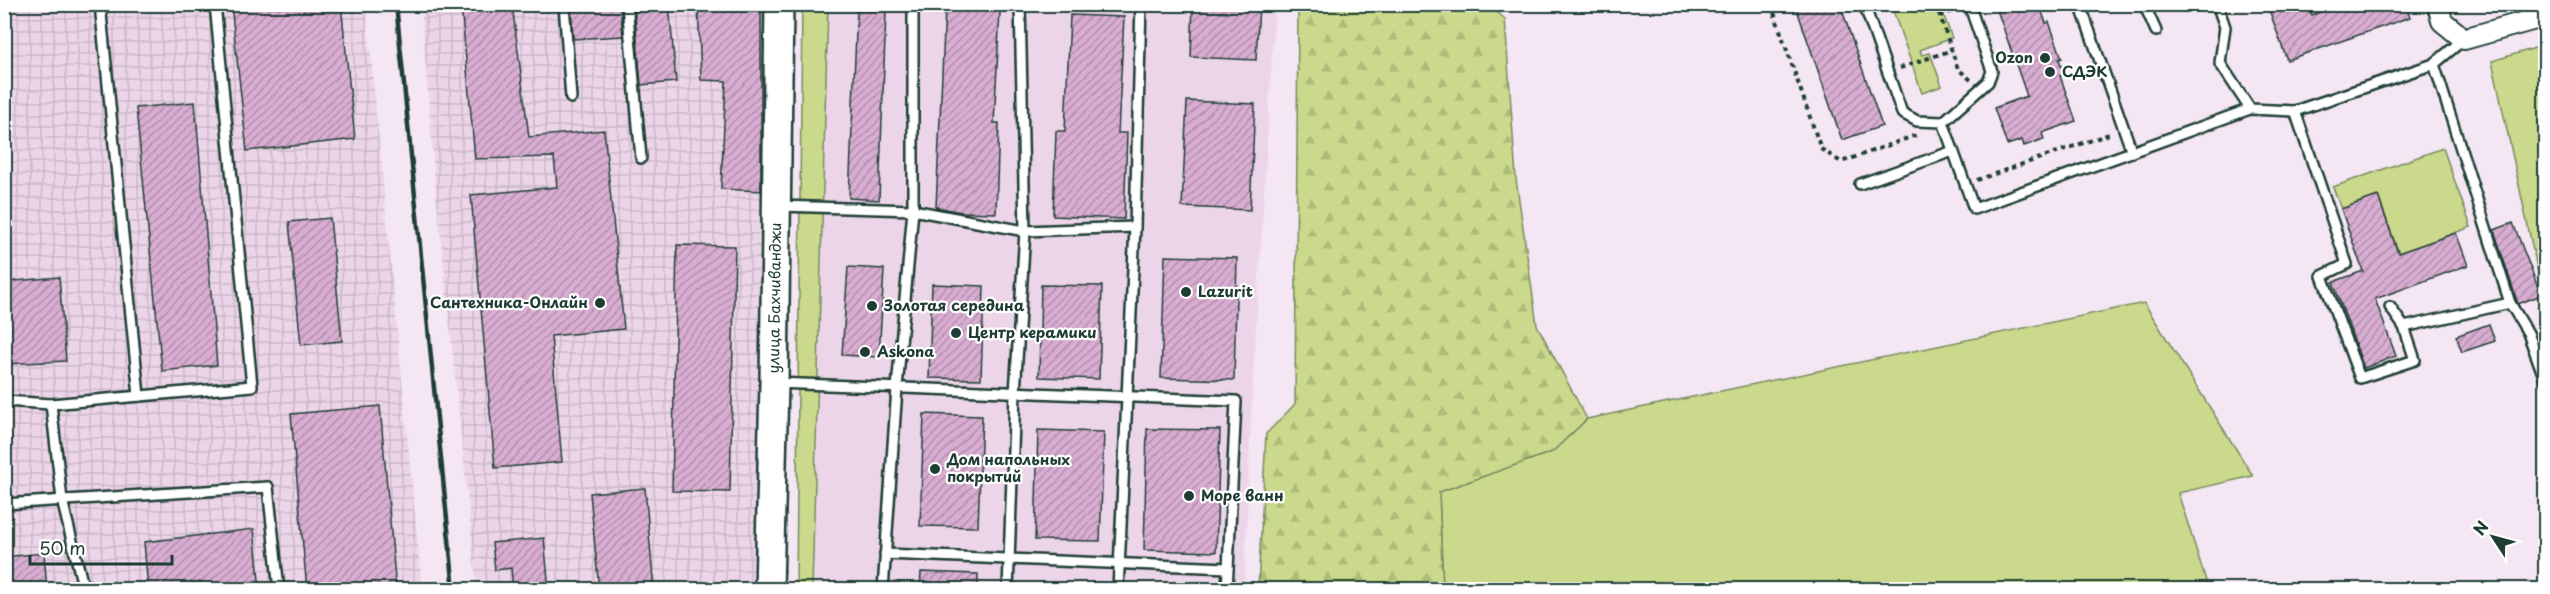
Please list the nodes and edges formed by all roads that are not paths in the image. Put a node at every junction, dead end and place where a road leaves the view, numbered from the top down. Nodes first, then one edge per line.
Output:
1 (100, 4) edge
2 (215, 4) edge
3 (564, 4) edge
4 (627, 4) edge
5 (779, 4) edge
6 (913, 4) edge
7 (1020, 4) edge
8 (1141, 4) edge
9 (1864, 4) edge
10 (1969, 4) edge
11 (2080, 4) edge
12 (2144, 4) edge
13 (2217, 4) edge
14 (2438, 4) edge
15 (2546, 16) edge
16 (2156, 31) dead end
17 (2464, 39) junction
18 (2434, 64) junction
19 (571, 98) dead end
20 (2250, 109) junction
21 (2295, 111) junction
22 (1944, 124) junction
23 (1953, 151) junction
24 (2132, 152) junction
25 (641, 158) dead end
26 (1860, 184) dead end
27 (776, 206) junction
28 (913, 210) junction
29 (1135, 227) junction
30 (1025, 231) junction
31 (2510, 303) junction
32 (2391, 307) dead end
33 (2404, 327) junction
34 (2546, 382) edge
35 (774, 383) junction
36 (897, 388) junction
37 (1015, 393) junction
38 (139, 396) junction
39 (1126, 398) junction
40 (4, 401) edge
41 (51, 404) junction
42 (62, 500) junction
43 (4, 504) edge
44 (885, 554) junction
45 (1010, 560) junction
46 (1119, 564) junction
47 (1228, 568) junction
48 (84, 590) edge
49 (279, 590) edge
50 (769, 590) edge
51 (883, 590) edge
52 (1008, 590) edge
53 (1118, 590) edge
54 (1227, 590) edge

1 - 38 lane
2 - 38 lane
3 - 19 lane
4 - 25 lane
5 - 27 main road, улица Бахчиванджи
6 - 28 lane
7 - 30 lane
8 - 29 lane
9 - 22 lane
10 - 22 lane
11 - 24 lane
12 - 16 lane
13 - 20 lane
14 - 17 street
15 - 17 street
17 - 18 lane
18 - 21 lane
18 - 31 lane
20 - 21 lane
20 - 24 lane
21 - 33 lane
22 - 23 lane
23 - 24 lane
23 - 26 lane
27 - 28 lane
27 - 35 main road, улица Бахчиванджи
28 - 30 lane
28 - 36 lane
29 - 30 lane
29 - 39 lane
30 - 37 lane
31 - 33 lane
31 - 34 lane
32 - 33 lane
35 - 36 lane
35 - 50 main road, улица Бахчиванджи
36 - 37 lane
36 - 44 lane
37 - 39 lane
37 - 45 lane
38 - 41 lane
39 - 46 lane
39 - 47 lane
40 - 41 lane
41 - 42 lane
42 - 43 lane
42 - 48 lane
42 - 49 lane
44 - 45 lane
44 - 51 lane
45 - 46 lane
45 - 52 lane
46 - 47 lane
46 - 53 lane
47 - 54 lane

